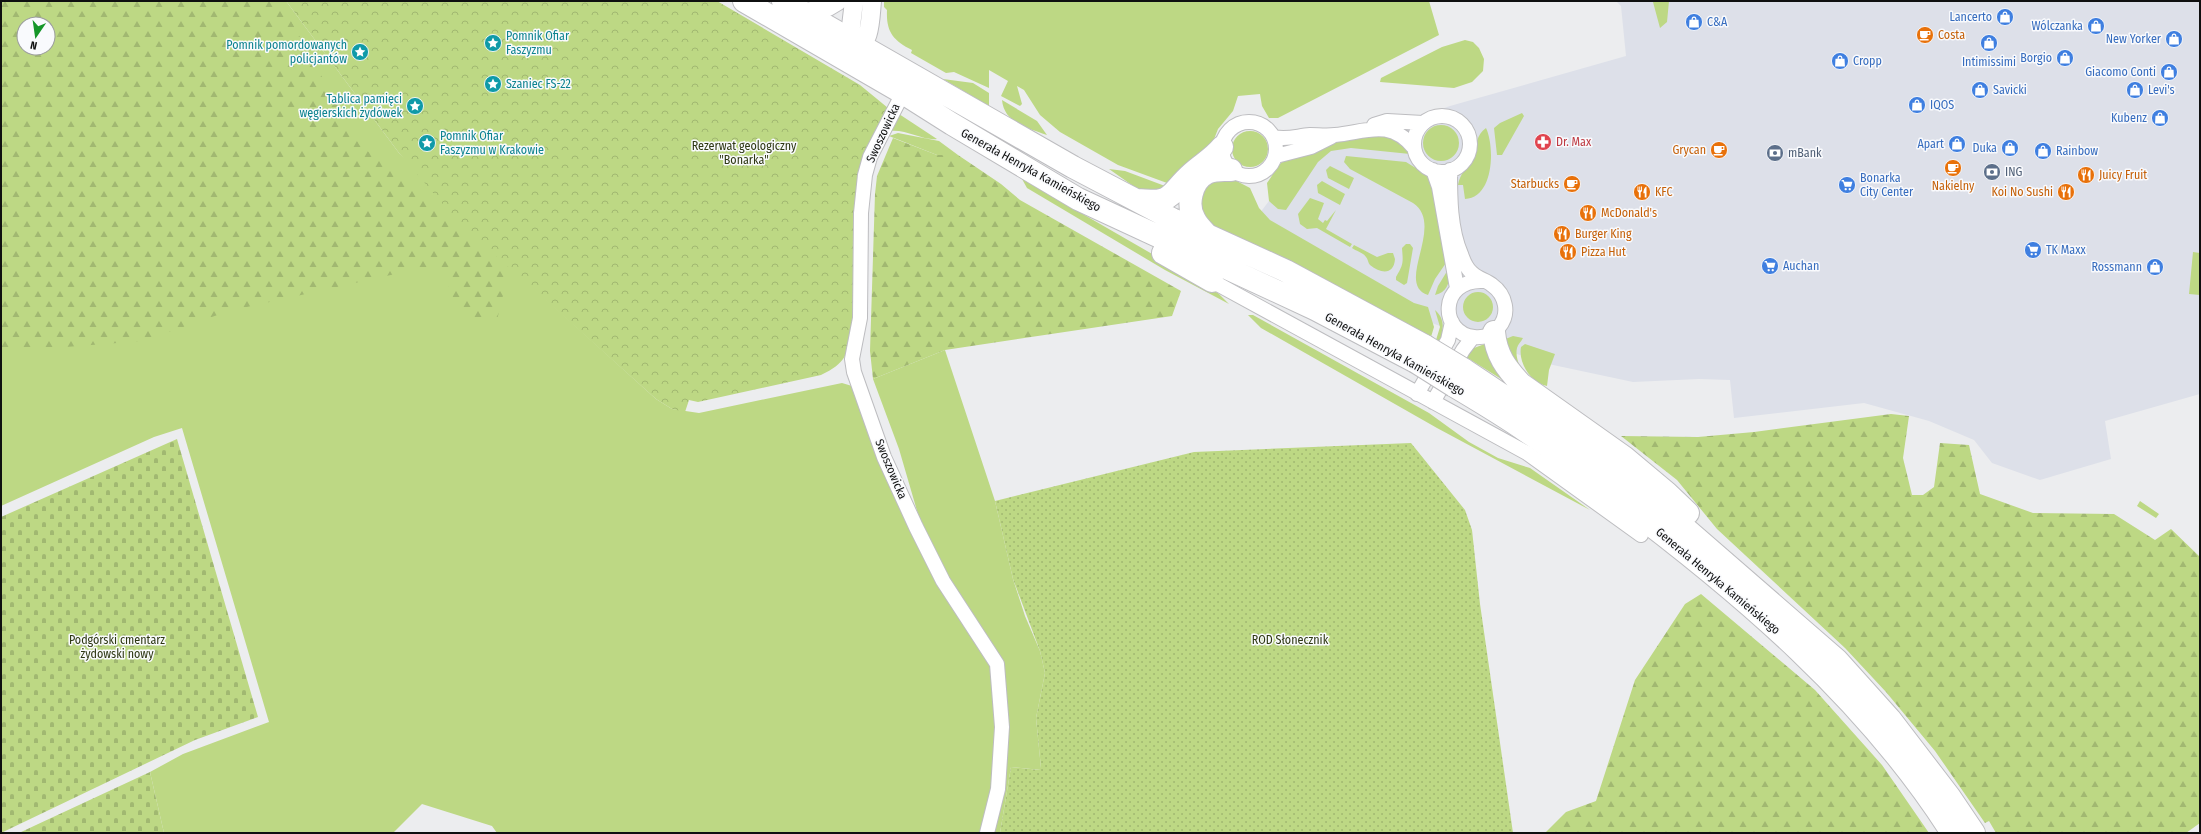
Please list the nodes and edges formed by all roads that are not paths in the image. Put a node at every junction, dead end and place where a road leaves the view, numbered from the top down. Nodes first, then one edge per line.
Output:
1 (744, 1) edge
2 (782, 1) edge
3 (838, 1) edge
4 (854, 1) edge
5 (872, 1) edge
6 (803, 13) junction
7 (853, 49) junction
8 (903, 93) junction
9 (1423, 123) junction
10 (1367, 128) junction
11 (1335, 135) junction
12 (1274, 137) junction
13 (1222, 147) junction
14 (1414, 148) junction
15 (1276, 156) junction
16 (1232, 170) junction
17 (1433, 170) junction
18 (1450, 170) junction
19 (1078, 198) junction
20 (1136, 200) junction
21 (1207, 235) junction
22 (1212, 281) joint
23 (1482, 281) junction
24 (1457, 288) junction
25 (1452, 322) junction
26 (1483, 335) junction
27 (1420, 354) junction
28 (1459, 377) junction
29 (1417, 394) junction
30 (1433, 402) junction
31 (1641, 535) joint
32 (1746, 580) junction
33 (1824, 676) junction
34 (987, 833) edge
35 (1952, 833) edge
36 (1974, 833) edge

1 - 7 main road, Generała Henryka Kamieńskiego
2 - 6 main road, Generała Henryka Kamieńskiego
3 - 6 street
4 - 7 street
5 - 7 street
6 - 7 main road, Generała Henryka Kamieńskiego
7 - 8 main road, Generała Henryka Kamieńskiego
7 - 20 main road, Generała Henryka Kamieńskiego
8 - 19 main road, Generała Henryka Kamieńskiego
8 - 34 street, Swoszowicka
9 - 10 street
9 - 14 street
9 - 18 street
10 - 11 street
10 - 14 street
11 - 12 street
11 - 15 street
12 - 13 street
12 - 15 street
13 - 16 street
13 - 20 main road
14 - 17 street
15 - 16 street
16 - 21 main road
17 - 18 street
17 - 24 street
18 - 23 street
19 - 22 main road
19 - 27 main road, Generała Henryka Kamieńskiego
20 - 21 main road, Generała Henryka Kamieńskiego
21 - 27 main road, Generała Henryka Kamieńskiego
22 - 29 street, Generała Henryka Kamieńskiego
23 - 24 street
23 - 26 street
24 - 25 street
25 - 26 street
25 - 29 street
26 - 30 street
26 - 32 main road
27 - 28 main road, Generała Henryka Kamieńskiego, bridge
28 - 32 main road, Generała Henryka Kamieńskiego
28 - 33 main road, Generała Henryka Kamieńskiego
29 - 30 street, Generała Henryka Kamieńskiego
30 - 31 street, Generała Henryka Kamieńskiego
31 - 33 main road
32 - 36 main road, Generała Henryka Kamieńskiego
33 - 35 main road, Generała Henryka Kamieńskiego

